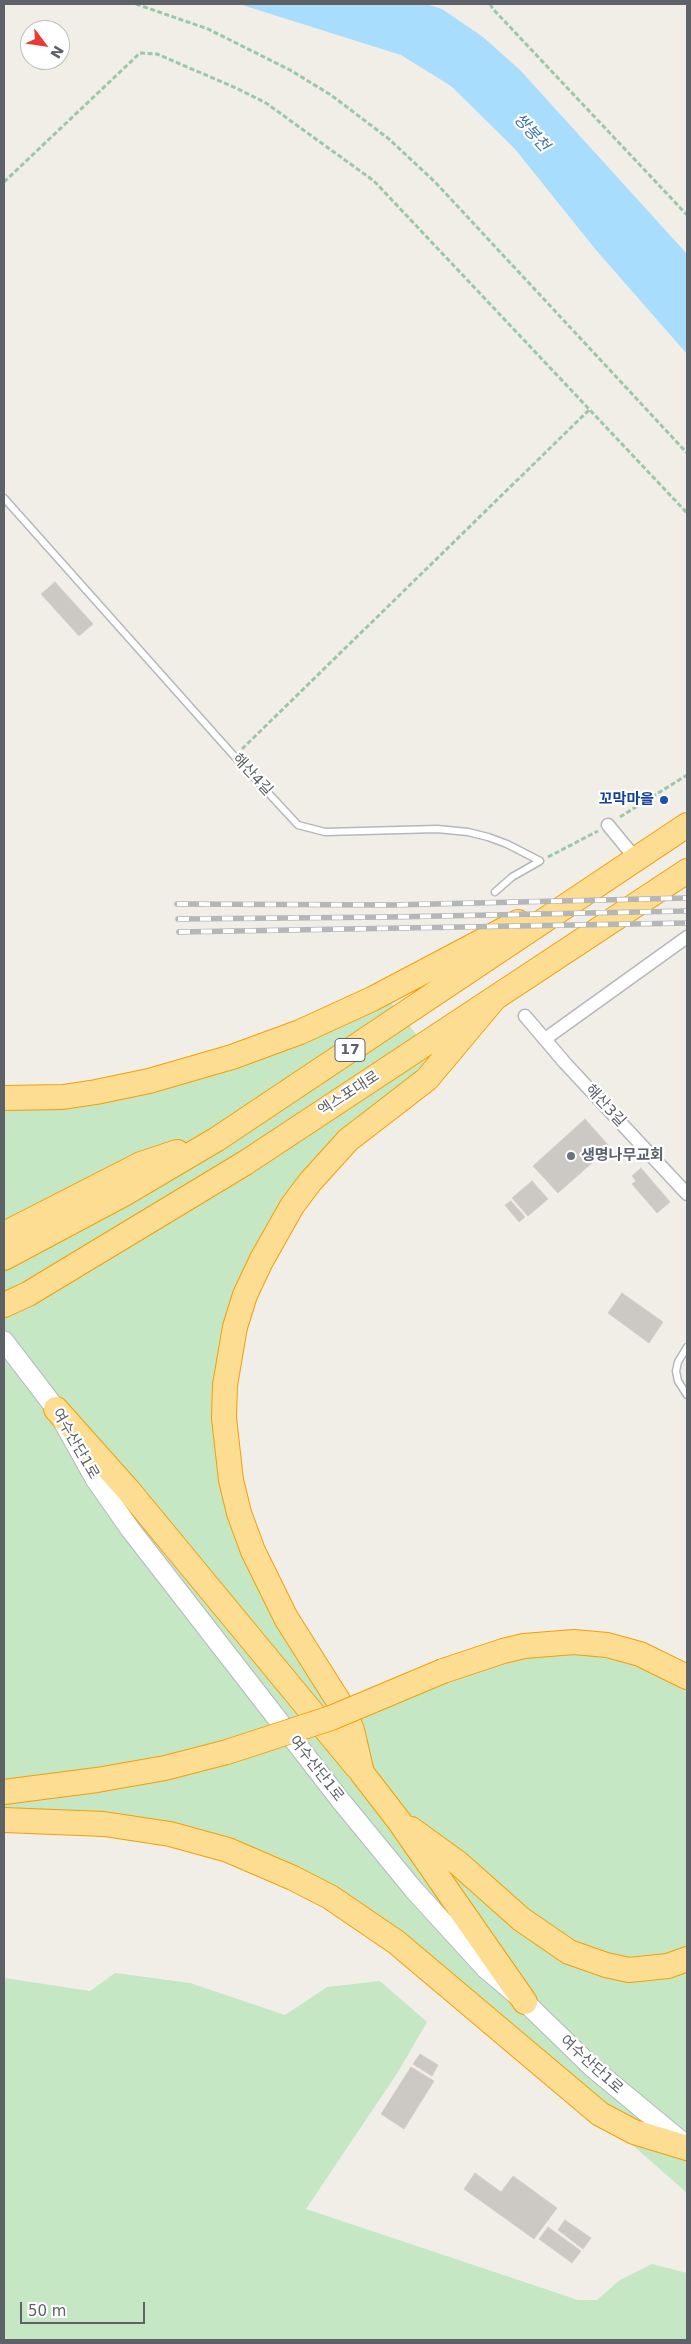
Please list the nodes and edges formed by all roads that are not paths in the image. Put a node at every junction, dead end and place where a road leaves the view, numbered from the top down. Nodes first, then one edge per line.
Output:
1 (4, 498) edge
2 (608, 825) dead end
3 (687, 825) edge
4 (636, 859) junction
5 (687, 871) edge
6 (495, 892) dead end
7 (687, 937) edge
8 (494, 999) junction
9 (525, 1016) dead end
10 (545, 1039) junction
11 (4, 1098) edge
12 (217, 1139) junction
13 (687, 1194) edge
14 (4, 1234) edge
15 (4, 1258) edge
16 (28, 1294) junction
17 (4, 1305) edge
18 (4, 1310) edge
19 (4, 1341) edge
20 (687, 1348) edge
21 (687, 1395) edge
22 (56, 1409) junction
23 (686, 1677) edge
24 (362, 1773) junction
25 (4, 1792) edge
26 (4, 1820) edge
27 (399, 1821) junction
28 (687, 1959) edge
29 (525, 2002) junction
30 (687, 2147) edge

1 - 6 lane, 해산4길
2 - 4 street
3 - 4 highway, 17
4 - 11 highway
4 - 12 highway, 17
5 - 8 highway, 엑스포대로 / 17
7 - 10 street
8 - 16 highway, 엑스포대로 / 17
8 - 24 highway
9 - 10 street, 해산3길
10 - 13 street, 해산3길
12 - 14 highway
12 - 15 highway, 17
16 - 17 highway, 엑스포대로 / 17
16 - 18 highway
19 - 22 street, 여수산단1로
20 - 21 lane
22 - 24 highway
22 - 29 street, 여수산단1로
23 - 25 highway, bridge
24 - 27 highway
26 - 30 highway
27 - 28 highway
27 - 29 highway
29 - 30 street, 여수산단1로

